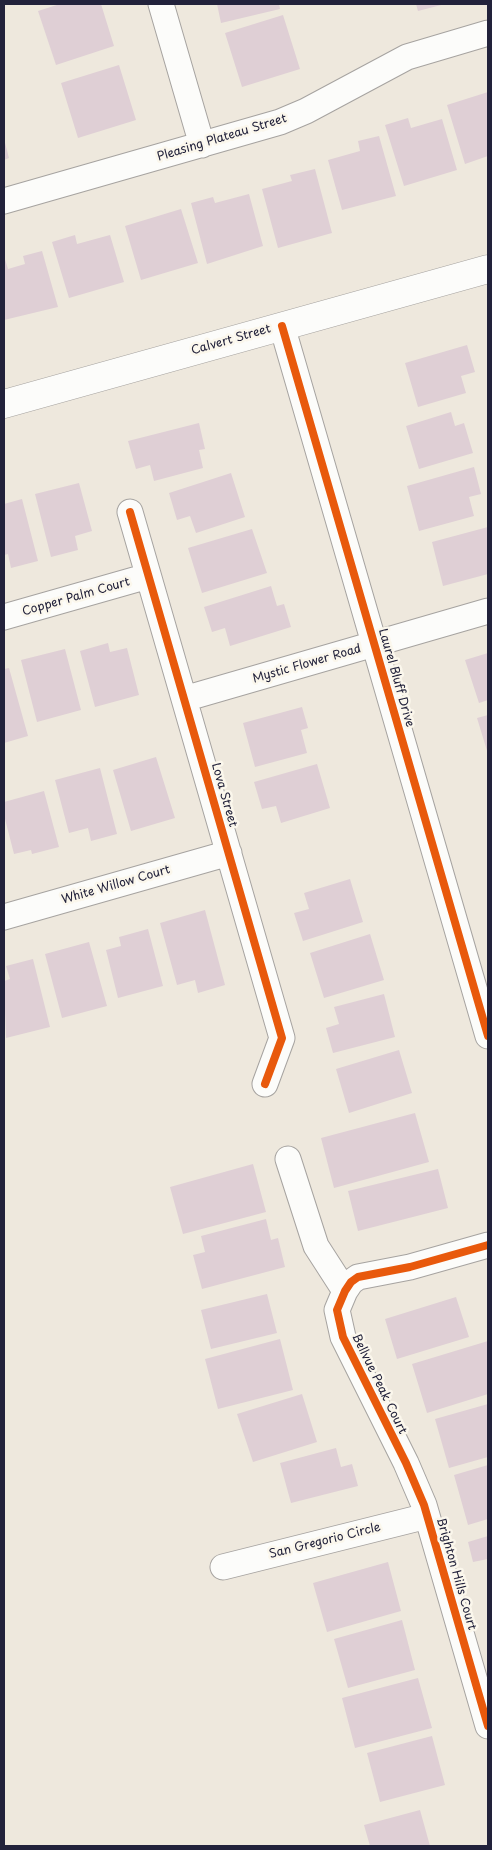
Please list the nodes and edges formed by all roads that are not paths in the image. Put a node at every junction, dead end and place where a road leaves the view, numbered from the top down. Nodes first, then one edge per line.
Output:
1 (161, 4) edge
2 (488, 33) edge
3 (202, 145) junction
4 (4, 201) edge
5 (488, 269) edge
6 (282, 326) junction
7 (4, 404) edge
8 (130, 512) dead end
9 (148, 576) junction
10 (488, 610) edge
11 (4, 617) edge
12 (374, 644) junction
13 (184, 699) junction
14 (229, 854) junction
15 (4, 917) edge
16 (488, 1036) edge
17 (265, 1084) dead end
18 (288, 1159) dead end
19 (488, 1245) edge
20 (345, 1291) junction
21 (427, 1516) junction
22 (222, 1566) dead end
23 (488, 1726) edge

1 - 3 street
2 - 3 street, Pleasing Plateau Street
3 - 4 street, Pleasing Plateau Street
5 - 6 street, Calvert Street
6 - 7 street, Calvert Street
6 - 12 street, Laurel Bluff Drive
8 - 9 street, Lova Street
9 - 11 street, Copper Palm Court
9 - 13 street, Lova Street
10 - 12 street, Mystic Flower Road
12 - 13 street, Mystic Flower Road
12 - 16 street, Laurel Bluff Drive
13 - 14 street, Lova Street
14 - 15 street, White Willow Court
14 - 17 street, Lova Street
18 - 20 street
19 - 20 street
20 - 21 street, Bellvue Peak Court
21 - 22 street, San Gregorio Circle
21 - 23 street, Brighton Hills Court

